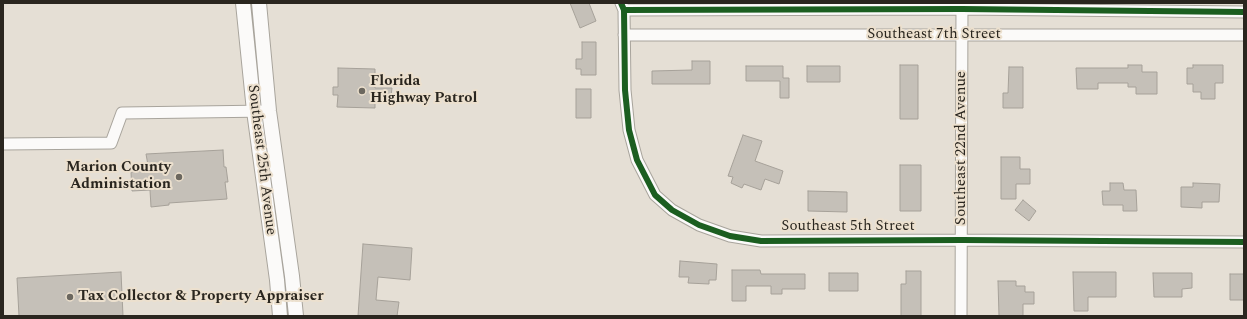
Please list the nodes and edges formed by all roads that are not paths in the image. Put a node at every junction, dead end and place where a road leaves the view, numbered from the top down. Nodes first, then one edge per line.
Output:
1 (244, 3) edge
2 (259, 3) edge
3 (962, 6) edge
4 (623, 7) edge
5 (1244, 12) edge
6 (624, 35) junction
7 (962, 35) junction
8 (1244, 35) edge
9 (254, 111) junction
10 (269, 111) junction
11 (3, 144) edge
12 (962, 240) junction
13 (1244, 242) edge
14 (280, 316) edge
15 (296, 316) edge
16 (961, 316) edge

1 - 9 main road, Southeast 25th Avenue
2 - 10 main road, Southeast 25th Avenue
3 - 4 street, Southeast 7th Street
3 - 5 street, Southeast 7th Street
3 - 7 street, Southeast 22nd Avenue
4 - 6 street, Southeast 5th Street
6 - 7 street, Southeast 7th Street
6 - 12 street, Southeast 5th Street
7 - 8 street, Southeast 7th Street
7 - 12 street, Southeast 22nd Avenue
9 - 10 street
9 - 11 street
9 - 14 main road, Southeast 25th Avenue
10 - 15 main road, Southeast 25th Avenue
12 - 13 street, Southeast 5th Street
12 - 16 street, Southeast 22nd Avenue

